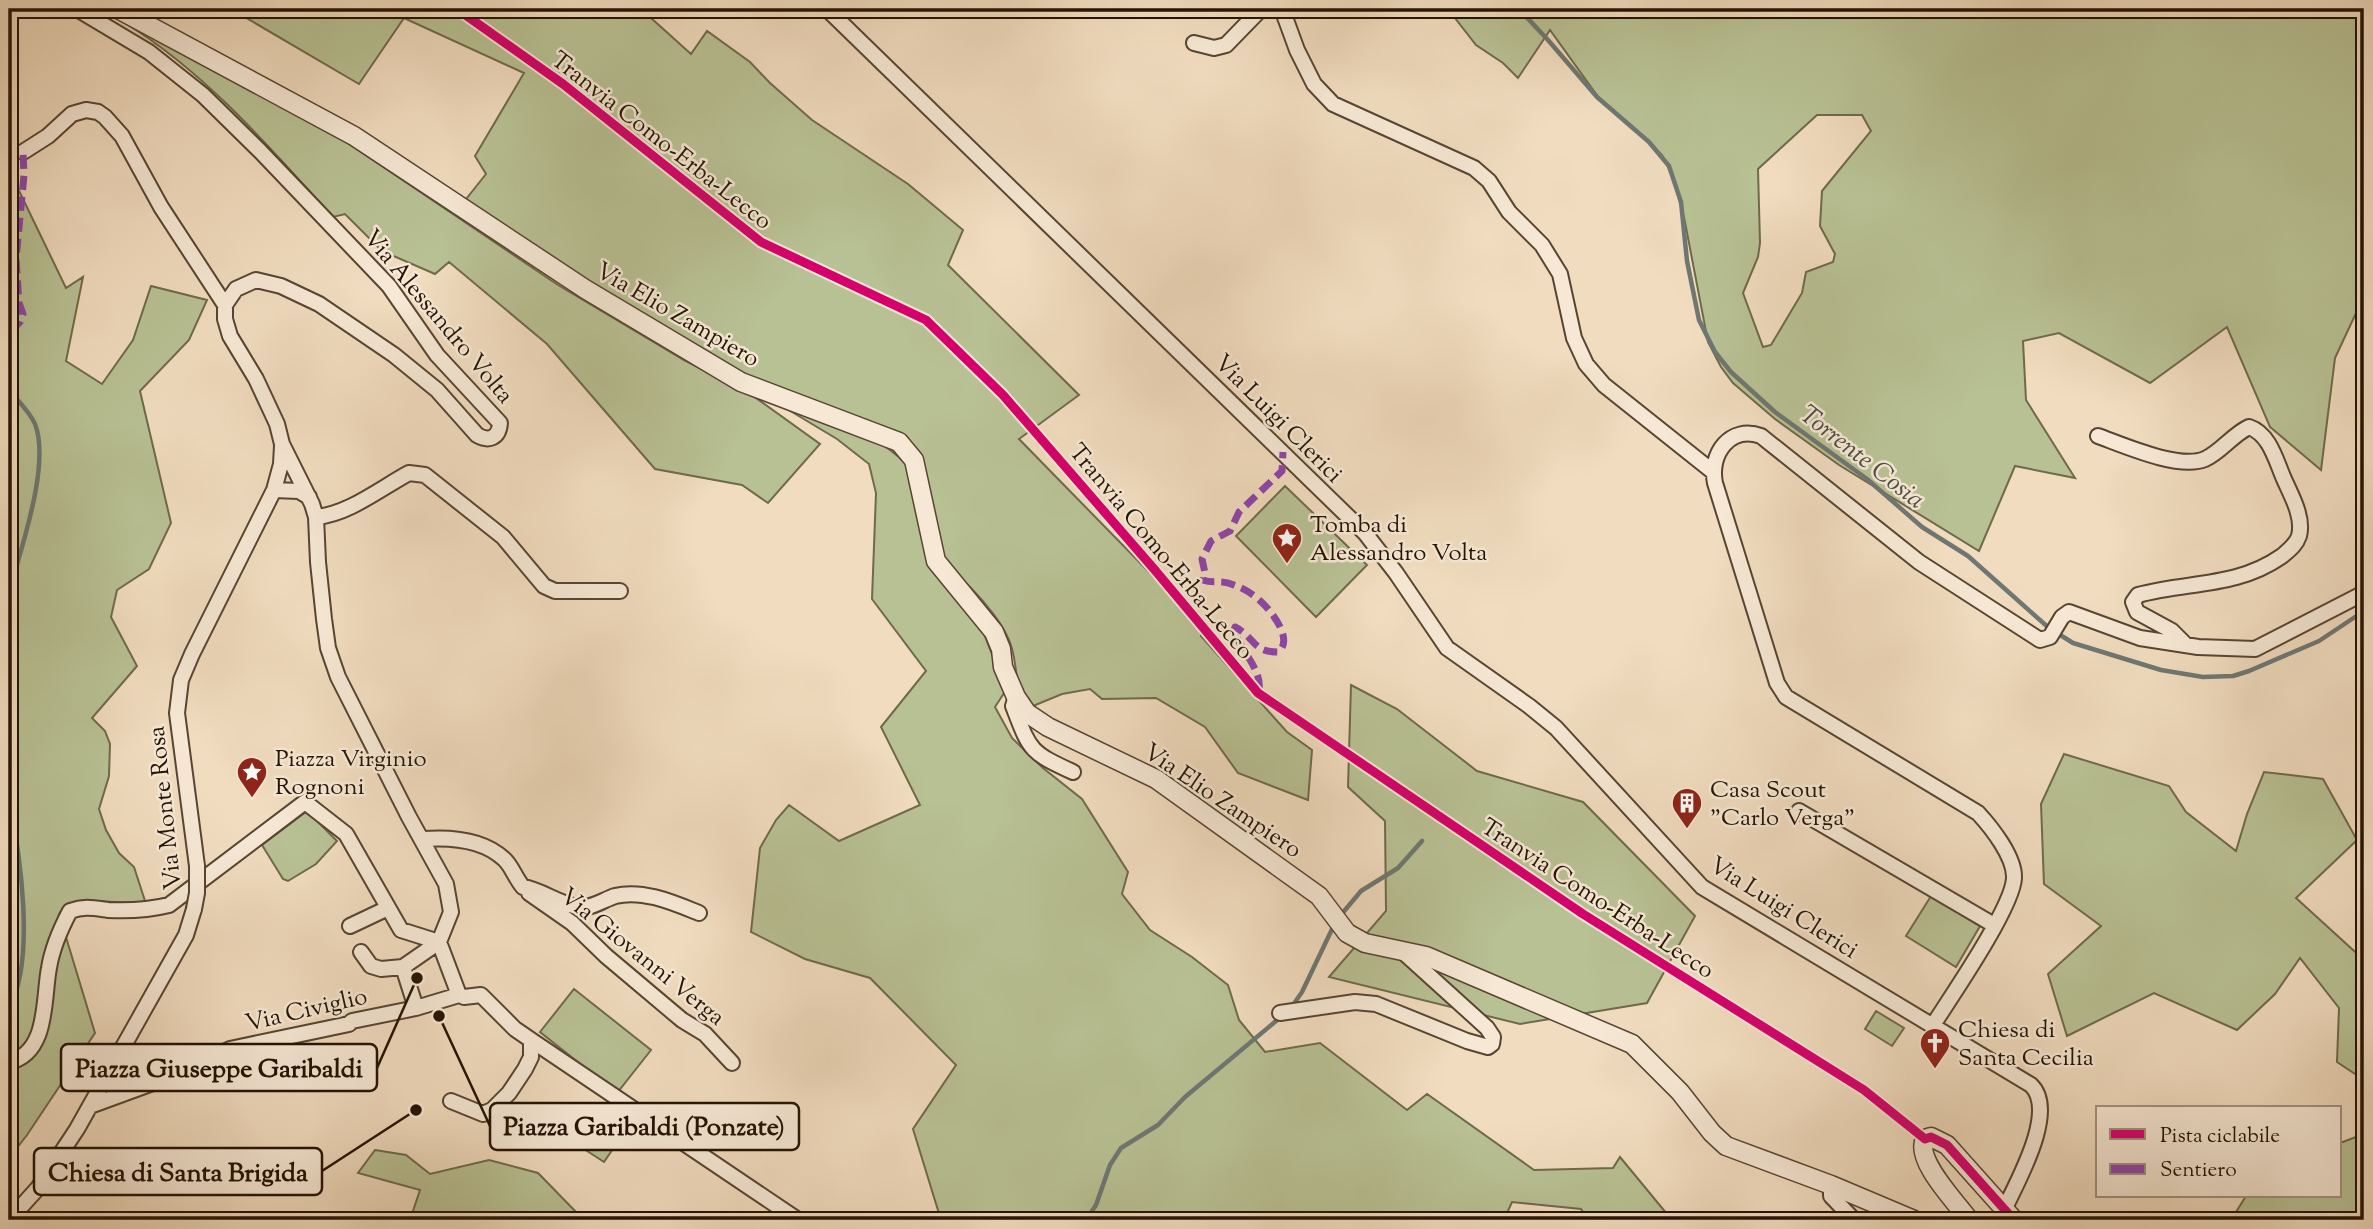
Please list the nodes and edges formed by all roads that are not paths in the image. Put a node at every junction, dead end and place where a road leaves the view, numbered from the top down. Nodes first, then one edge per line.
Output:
1 (77, 9) edge
2 (118, 9) edge
3 (827, 9) edge
4 (1261, 9) edge
5 (1282, 9) edge
6 (1194, 43) dead end
7 (23, 152) dead end
8 (225, 305) junction
9 (2098, 436) dead end
10 (282, 444) junction
11 (1712, 471) junction
12 (274, 489) junction
13 (309, 497) junction
14 (316, 517) junction
15 (620, 591) dead end
16 (2364, 593) edge
17 (2186, 645) junction
18 (1016, 697) junction
19 (1073, 772) dead end
20 (1799, 811) dead end
21 (423, 839) junction
22 (523, 887) junction
23 (388, 908) junction
24 (699, 913) dead end
25 (1994, 925) junction
26 (350, 926) dead end
27 (439, 942) junction
28 (1402, 951) junction
29 (361, 952) dead end
30 (403, 967) junction
31 (459, 995) junction
32 (416, 1008) junction
33 (1288, 1012) dead end
34 (1933, 1025) junction
35 (531, 1040) junction
36 (9, 1062) edge
37 (732, 1063) dead end
38 (451, 1101) dead end
39 (90, 1106) junction
40 (1831, 1185) junction
41 (2009, 1215) edge
42 (9, 1220) edge
43 (798, 1220) edge
44 (1854, 1220) edge
45 (1913, 1220) edge
46 (1969, 1220) edge

1 - 8 street, Via Alessandro Volta
2 - 18 street, Via Elio Zampiero
3 - 34 street, Via Luigi Clerici
4 - 6 street
5 - 11 street
7 - 8 street
8 - 10 street
9 - 17 street
10 - 12 street, Via Monte Rosa
10 - 13 street
11 - 17 street
11 - 25 street
12 - 13 street
12 - 39 street, Via Monte Rosa, bridge
13 - 14 street
14 - 15 street
14 - 21 street
16 - 17 street
18 - 19 street
18 - 28 street, Via Elio Zampiero
20 - 25 street
21 - 22 street, Via Giovanni Verga
21 - 27 street
22 - 24 street
22 - 37 street, Via Giovanni Verga
23 - 26 street
23 - 27 street
23 - 36 street
25 - 34 street
27 - 30 street
27 - 31 street
28 - 33 street
28 - 40 street, Via Elio Zampiero
29 - 30 street
30 - 32 street
31 - 32 street, Via Civiglio
31 - 35 street
32 - 39 street, Via Civiglio
34 - 41 street, Via Luigi Clerici
35 - 38 street
35 - 43 street
39 - 42 street, Via Monte Rosa
40 - 44 street
40 - 45 street, Via Elio Zampiero
41 - 46 street

